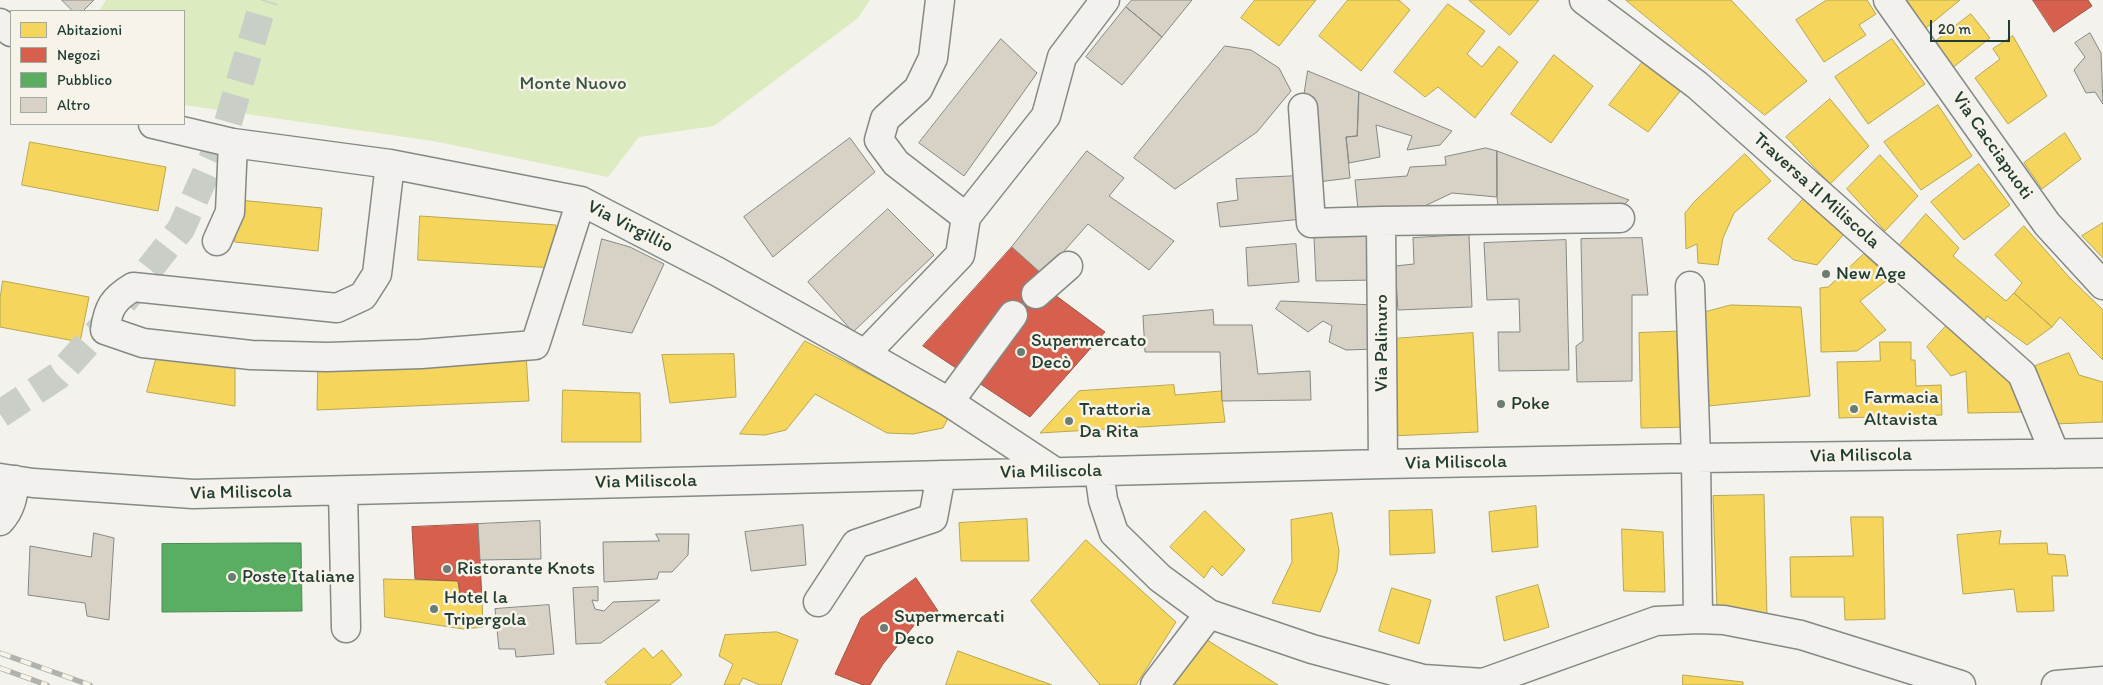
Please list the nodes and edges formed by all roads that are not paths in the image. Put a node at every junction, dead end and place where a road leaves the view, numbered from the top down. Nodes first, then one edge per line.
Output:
1 (920, 0) edge
2 (1105, 0) edge
3 (1584, 0) edge
4 (1888, 0) edge
5 (939, 10) edge
6 (0, 23) edge
7 (10, 31) edge
8 (1303, 108) dead end
9 (157, 125) edge
10 (233, 143) junction
11 (390, 164) junction
12 (581, 201) junction
13 (966, 217) junction
14 (1620, 218) dead end
15 (1381, 221) junction
16 (217, 241) dead end
17 (1068, 266) dead end
18 (2103, 285) edge
19 (1690, 286) dead end
20 (1036, 294) dead end
21 (1013, 314) dead end
22 (865, 354) junction
23 (949, 402) junction
24 (2103, 453) edge
25 (2056, 454) junction
26 (1696, 458) junction
27 (1383, 464) junction
28 (1099, 470) junction
29 (1055, 472) junction
30 (941, 475) junction
31 (7, 479) edge
32 (343, 491) junction
33 (0, 521) edge
34 (818, 602) dead end
35 (1209, 614) junction
36 (1698, 618) junction
37 (346, 628) dead end
38 (2103, 681) edge
39 (1155, 685) edge
40 (1961, 685) edge
41 (2056, 685) edge

1 - 5 street
2 - 13 street
3 - 25 street, Traversa II Miliscola
4 - 18 street, Via Cacciapuoti
5 - 13 street
6 - 7 street
8 - 15 street
9 - 10 street, Via Virgillio
10 - 11 street, Via Virgillio
10 - 16 street
11 - 12 street, Via Virgillio
11 - 12 street
12 - 22 street, Via Virgillio
13 - 22 street
14 - 15 street
15 - 27 street, Via Palinuro
17 - 20 street
19 - 26 street
21 - 23 street
22 - 23 street, Via Virgillio
23 - 29 street, Via Virgillio
24 - 25 street, Via Miliscola
25 - 26 street, Via Miliscola
26 - 27 street, Via Miliscola
26 - 36 street
27 - 28 street, Via Miliscola
28 - 29 street, Via Miliscola
28 - 35 street
29 - 30 street, Via Miliscola
30 - 32 street, Via Miliscola
30 - 34 street
31 - 32 street, Via Miliscola
31 - 33 street
32 - 37 street
35 - 36 street
35 - 39 street
36 - 40 street
38 - 41 street

